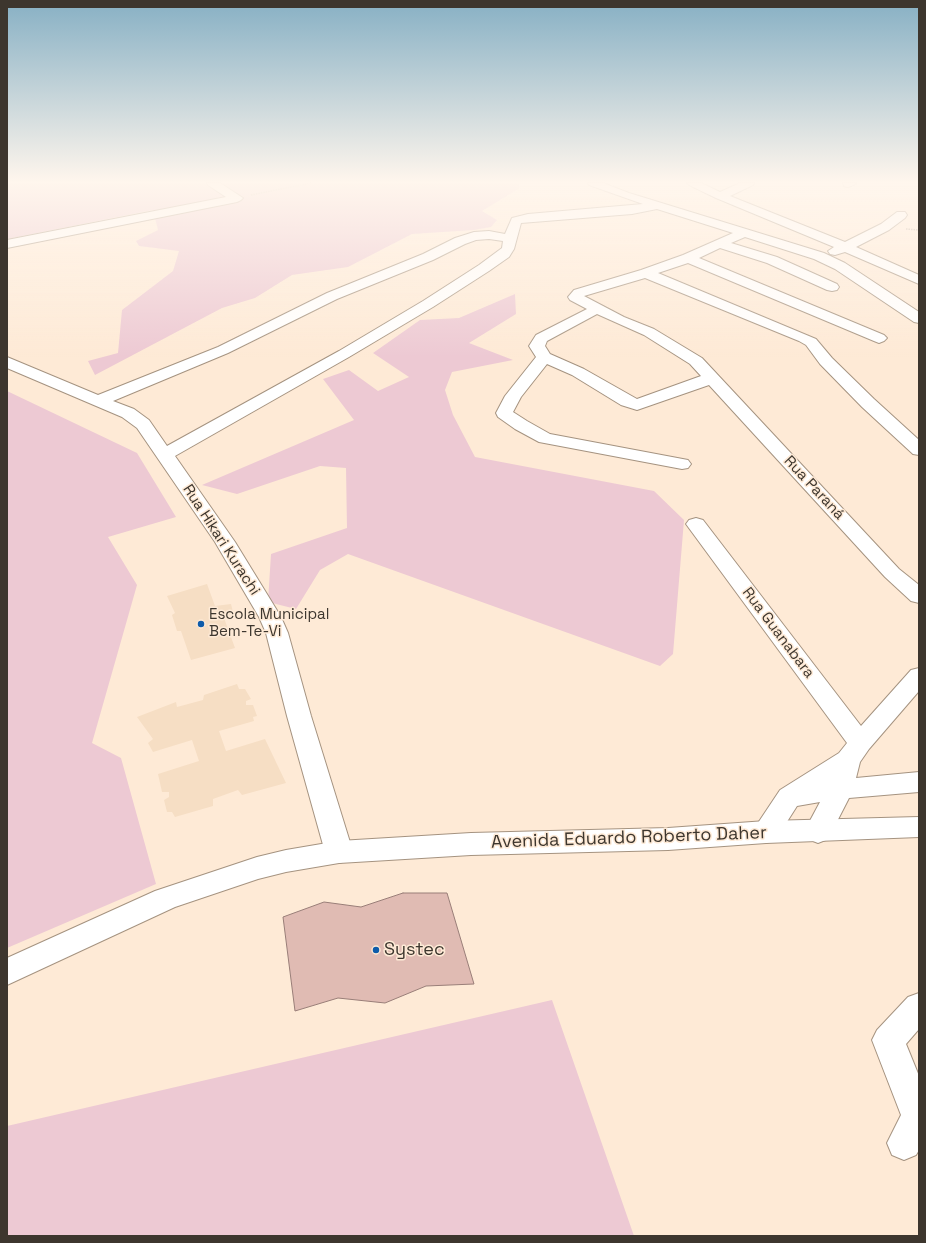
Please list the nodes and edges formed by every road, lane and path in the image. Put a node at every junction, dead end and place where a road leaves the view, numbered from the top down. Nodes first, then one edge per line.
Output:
1 (22, 241) edge
2 (460, 241) edge
3 (509, 241) edge
4 (726, 241) edge
5 (773, 241) edge
6 (831, 241) edge
7 (858, 241) edge
8 (7, 244) edge
9 (720, 244) junction
10 (846, 247) junction
11 (819, 256) junction
12 (688, 258) junction
13 (646, 273) junction
14 (919, 280) edge
15 (832, 287) dead end
16 (597, 309) junction
17 (919, 319) edge
18 (879, 338) dead end
19 (544, 357) junction
20 (7, 362) edge
21 (712, 378) junction
22 (97, 401) junction
23 (919, 450) edge
24 (164, 455) junction
25 (682, 464) dead end
26 (696, 524) dead end
27 (919, 596) edge
28 (919, 676) edge
29 (854, 752) junction
30 (919, 782) edge
31 (840, 789) junction
32 (789, 797) junction
33 (919, 827) edge
34 (766, 832) junction
35 (818, 832) junction
36 (339, 852) junction
37 (7, 972) edge
38 (919, 1007) edge
39 (904, 1143) dead end

1 - 8 street
2 - 22 street
3 - 24 street
4 - 9 street
5 - 11 street
6 - 10 street
7 - 10 street
9 - 12 street
9 - 15 street
10 - 11 street
10 - 14 street
11 - 17 street
12 - 13 street
12 - 18 street
13 - 16 street, Rua Paraná
13 - 23 street
16 - 19 street
16 - 21 street, Rua Paraná
19 - 21 street
19 - 25 street
20 - 22 street, Rua Hikari Kurachi
21 - 27 street, Rua Paraná
22 - 24 street, Rua Hikari Kurachi
24 - 36 street, Rua Hikari Kurachi
26 - 29 street, Rua Guanabara
28 - 29 street
29 - 31 street
29 - 32 street
30 - 31 street
31 - 32 street
31 - 35 street
32 - 34 street
33 - 35 street, Avenida Eduardo Roberto Daher
34 - 35 street, Avenida Eduardo Roberto Daher
34 - 36 street, Avenida Eduardo Roberto Daher
36 - 37 street, Avenida Eduardo Roberto Daher
38 - 39 street

